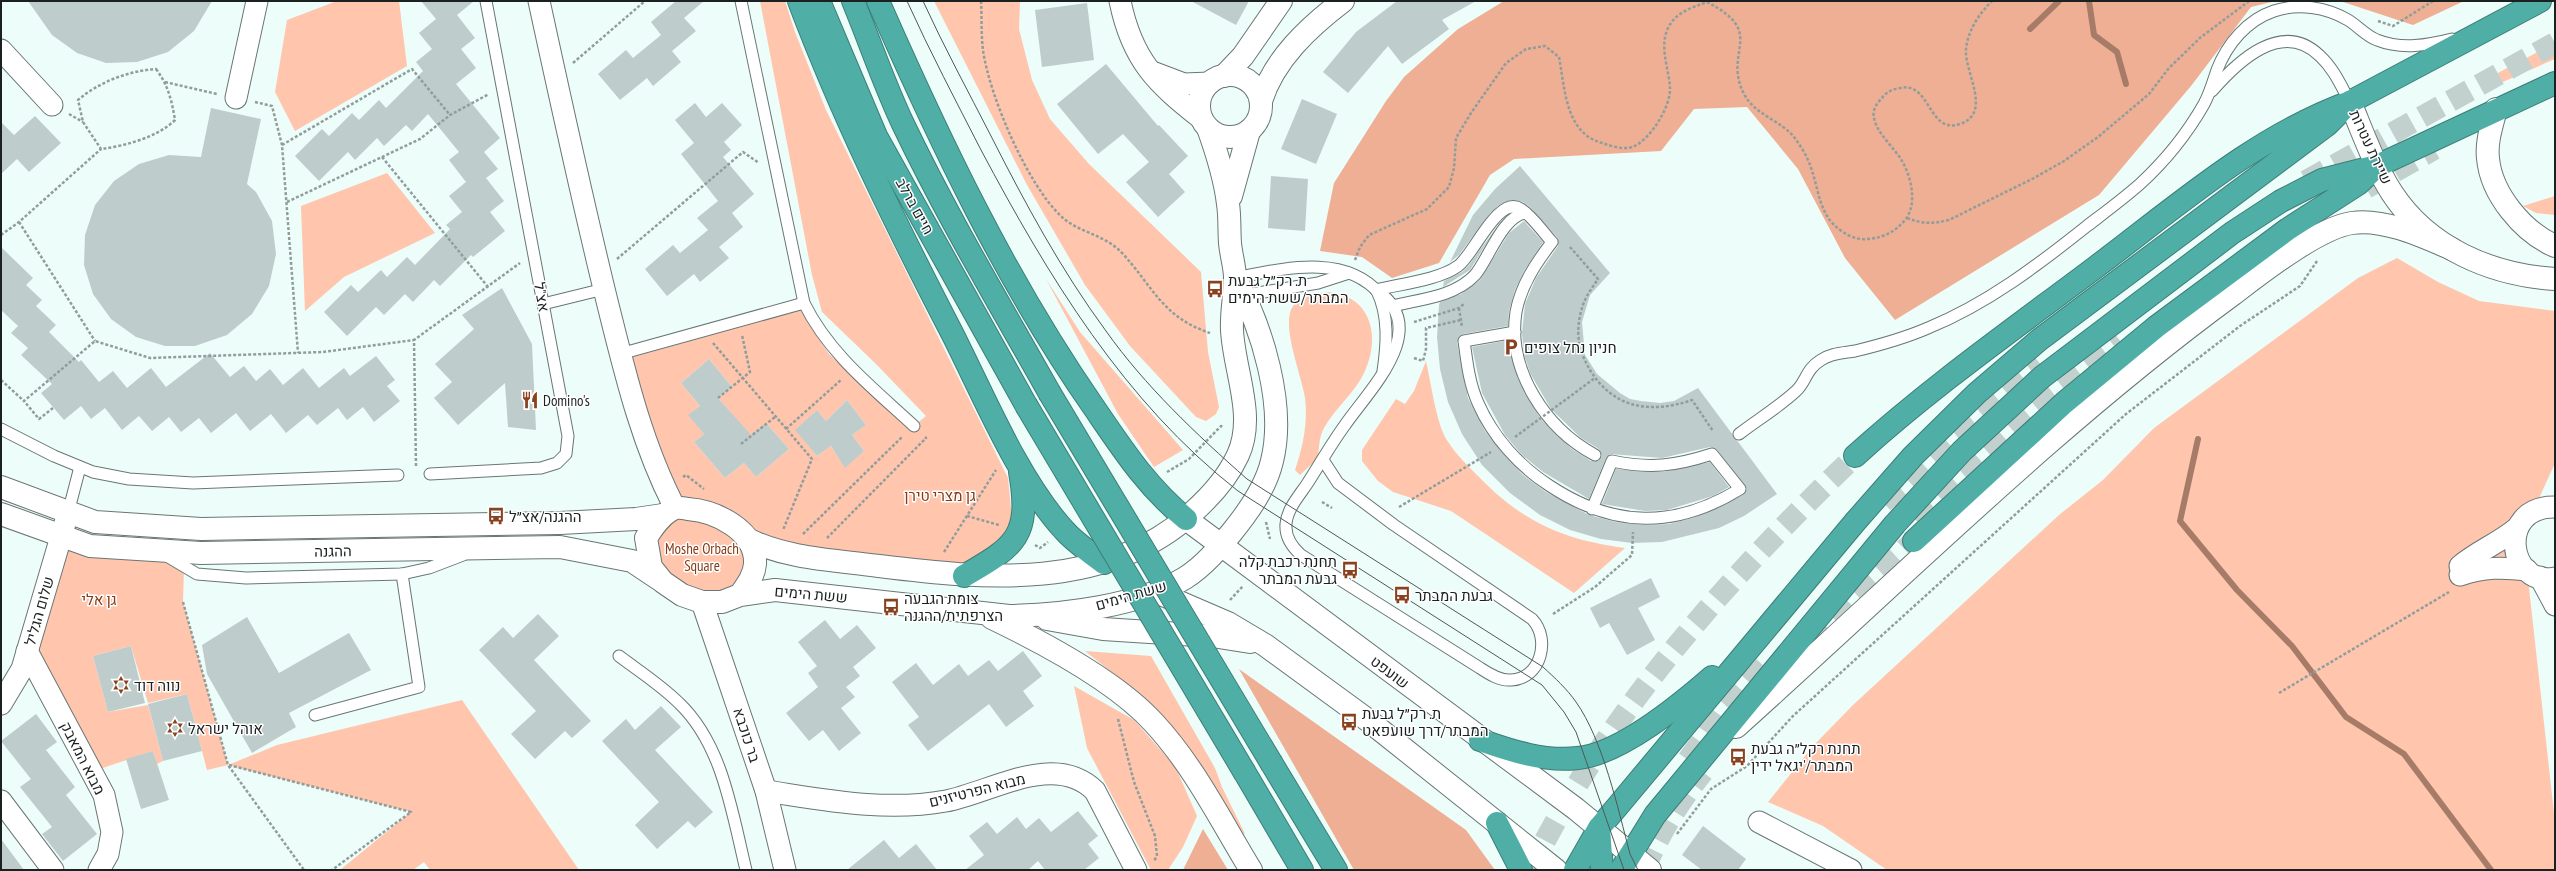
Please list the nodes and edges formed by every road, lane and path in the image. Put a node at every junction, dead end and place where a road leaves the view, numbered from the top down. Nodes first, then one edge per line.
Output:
1 (257, 1) edge
2 (486, 1) edge
3 (539, 1) edge
4 (646, 1) edge
5 (741, 1) edge
6 (799, 1) edge
7 (819, 1) edge
8 (853, 1) edge
9 (878, 1) edge
10 (982, 1) edge
11 (1120, 1) edge
12 (1281, 1) edge
13 (1343, 1) edge
14 (1992, 1) edge
15 (2249, 1) edge
16 (2434, 1) edge
17 (2540, 1) edge
18 (2393, 26) dead end
19 (2492, 27) junction
20 (1, 50) edge
21 (1147, 68) junction
22 (556, 77) junction
23 (1217, 79) junction
24 (165, 82) junction
25 (2555, 83) edge
26 (502, 87) junction
27 (2208, 96) junction
28 (236, 98) junction
29 (1261, 101) junction
30 (2350, 102) junction
31 (52, 105) dead end
32 (2496, 109) junction
33 (450, 115) junction
34 (1205, 124) junction
35 (1249, 131) junction
36 (282, 145) junction
37 (101, 149) junction
38 (382, 157) junction
39 (2377, 166) junction
40 (778, 178) junction
41 (287, 202) junction
42 (1229, 205) junction
43 (1526, 213) junction
44 (1907, 218) junction
45 (19, 222) junction
46 (1, 235) edge
47 (2555, 246) edge
48 (1570, 247) dead end
49 (2452, 249) junction
50 (534, 253) junction
51 (2320, 257) dead end
52 (1356, 259) dead end
53 (1349, 273) junction
54 (2555, 280) edge
55 (602, 281) junction
56 (488, 287) junction
57 (1237, 290) junction
58 (1376, 290) junction
59 (1456, 290) junction
60 (804, 303) junction
61 (543, 304) junction
62 (1392, 306) junction
63 (1426, 318) dead end
64 (1461, 320) junction
65 (738, 321) junction
66 (1414, 322) dead end
67 (702, 331) junction
68 (1515, 332) junction
69 (1213, 333) dead end
70 (414, 340) junction
71 (95, 341) junction
72 (1464, 341) junction
73 (298, 353) junction
74 (620, 354) junction
75 (1414, 358) dead end
76 (853, 369) junction
77 (1383, 373) junction
78 (1595, 378) junction
79 (742, 379) junction
80 (1, 380) edge
81 (718, 398) dead end
82 (24, 401) junction
83 (53, 408) dead end
84 (775, 417) junction
85 (914, 426) junction
86 (1, 429) edge
87 (786, 429) junction
88 (1713, 430) dead end
89 (1738, 434) dead end
90 (741, 444) dead end
91 (1504, 444) junction
92 (1595, 455) dead end
93 (1856, 456) tunnel mouth
94 (1323, 460) junction
95 (1009, 461) junction
96 (80, 466) junction
97 (430, 474) dead end
98 (398, 475) dead end
99 (416, 475) dead end
100 (1, 487) edge
101 (1322, 502) dead end
102 (2553, 505) edge
103 (1399, 507) dead end
104 (1332, 508) dead end
105 (1592, 510) junction
106 (669, 512) junction
107 (1, 514) edge
108 (68, 514) junction
109 (967, 516) junction
110 (1186, 519) junction
111 (1002, 526) dead end
112 (2517, 528) junction
113 (781, 534) dead end
114 (60, 537) junction
115 (747, 539) junction
116 (798, 539) dead end
117 (1914, 541) tunnel mouth
118 (823, 543) dead end
119 (1221, 545) junction
120 (478, 549) junction
121 (158, 551) junction
122 (941, 557) dead end
123 (1104, 562) junction
124 (1622, 563) dead end
125 (2460, 570) junction
126 (402, 574) junction
127 (2541, 575) edge
128 (964, 576) junction
129 (663, 582) junction
130 (1155, 591) junction
131 (740, 594) junction
132 (183, 602) dead end
133 (702, 602) junction
134 (2555, 605) edge
135 (980, 613) junction
136 (1553, 614) dead end
137 (1028, 615) junction
138 (1761, 634) junction
139 (1265, 645) junction
140 (27, 651) junction
141 (619, 656) dead end
142 (1115, 690) junction
143 (2279, 693) dead end
144 (1, 704) edge
145 (315, 715) dead end
146 (1480, 740) junction
147 (1702, 757) junction
148 (228, 765) junction
149 (766, 791) junction
150 (1259, 796) junction
151 (1, 801) edge
152 (1759, 822) dead end
153 (1497, 823) junction
154 (1599, 828) junction
155 (1677, 834) dead end
156 (1626, 862) edge
157 (1144, 867) edge
158 (53, 870) edge
159 (99, 870) edge
160 (304, 870) edge
161 (332, 870) edge
162 (746, 870) edge
163 (785, 870) edge
164 (1251, 870) edge
165 (1288, 870) edge
166 (1302, 870) edge
167 (1336, 870) edge
168 (1521, 870) edge
169 (1556, 870) edge
170 (1575, 870) edge
171 (1602, 870) edge
172 (1650, 870) edge
173 (1851, 870) edge

1 - 28 street
2 - 26 lane, אצ"ל
3 - 22 street
4 - 22 path
5 - 40 lane
6 - 95 highway
7 - 150 highway, חיים ברלב, bridge
8 - 167 highway, חיים ברלב, bridge
9 - 110 highway
10 - 69 path
11 - 21 street
12 - 23 street
13 - 29 street
14 - 44 path
15 - 44 path
16 - 18 path
17 - 19 highway
19 - 27 lane
19 - 30 highway
20 - 31 street
21 - 23 street
21 - 34 street
22 - 55 street
23 - 29 street
23 - 34 street
24 - 28 path
24 - 37 path
24 - 37 path
25 - 32 highway
26 - 33 path
26 - 50 lane, אצ"ל
27 - 30 lane
27 - 89 lane
28 - 36 path
29 - 35 street
30 - 39 street, שיירת עטרות
30 - 93 highway
30 - 138 highway
32 - 39 highway
32 - 47 street
33 - 36 path
33 - 38 path
34 - 35 street
34 - 42 street, ששת הימים
35 - 42 street, ששת הימים
36 - 41 path
37 - 45 path
38 - 41 path
38 - 56 path
39 - 49 street, שיירת עטרות
39 - 117 highway
39 - 147 highway
40 - 55 path
40 - 60 lane
41 - 73 path
42 - 57 street, ששת הימים
43 - 58 lane
43 - 59 lane
43 - 68 lane
44 - 52 path
45 - 46 path
45 - 71 path
48 - 78 path
49 - 54 street, שיירת עטרות
49 - 147 street
50 - 56 path
50 - 61 lane, אצ"ל
51 - 155 path
53 - 57 lane
53 - 57 lane
53 - 58 lane
55 - 61 lane
55 - 74 street
56 - 70 path
57 - 110 street, ששת הימים
57 - 119 street, ששת הימים
58 - 62 lane
58 - 77 lane
59 - 62 lane
59 - 64 path
60 - 65 lane
60 - 76 lane
61 - 97 lane, אצ"ל
62 - 77 lane
63 - 66 path
64 - 72 path
64 - 75 path
65 - 67 lane
65 - 79 path
67 - 74 lane
67 - 79 path
68 - 72 lane
68 - 92 lane
70 - 73 path
70 - 99 path
71 - 73 path
71 - 82 path
72 - 91 lane
74 - 106 street
76 - 85 lane
76 - 87 path
77 - 94 lane
78 - 88 path
78 - 91 path, bridge
79 - 81 path
79 - 84 path
80 - 82 path
82 - 83 path
84 - 87 path
84 - 90 path
85 - 116 path
85 - 118 path
86 - 96 lane
87 - 113 path
91 - 103 path
91 - 105 lane
94 - 94 lane
95 - 109 path
95 - 123 highway
95 - 128 highway
96 - 98 lane
96 - 108 lane
100 - 108 street, ההגנה
101 - 104 path
102 - 112 street
105 - 105 lane
106 - 108 street, ההגנה
106 - 115 street
106 - 129 street
107 - 114 street, ההגנה
108 - 114 street, שלום הגליל
109 - 111 path
109 - 122 path
110 - 119 street, שועפט
110 - 123 street, ששת הימים
112 - 125 street
112 - 127 street
114 - 121 street, ההגנה
114 - 140 street, שלום הגליל
115 - 128 street, ששת הימים
115 - 131 street
119 - 130 street, ששת הימים
119 - 146 street, שועפט
120 - 121 street, ההגנה
120 - 126 lane
120 - 129 street, ההגנה
121 - 126 lane
123 - 128 street, ששת הימים
123 - 130 street
124 - 136 path
125 - 127 street
125 - 143 path
126 - 145 lane
127 - 134 street
129 - 133 street
130 - 137 street, ששת הימים
130 - 139 street
131 - 133 street
131 - 135 street, ששת הימים
132 - 148 path
133 - 149 street, בר כוכבא
135 - 137 street, ששת הימים
135 - 142 street
137 - 139 street
138 - 146 highway
138 - 154 highway
139 - 153 street
140 - 144 street, שלום הגליל
140 - 159 street, מבוא המאבק
141 - 162 lane
142 - 157 path
142 - 164 street
146 - 154 street, שועפט
147 - 156 highway
148 - 160 path
148 - 161 path
149 - 157 street, מבוא הפרטיזנים
149 - 163 street, בר כוכבא
150 - 165 highway
150 - 166 highway
151 - 158 street
152 - 173 street
153 - 168 highway
153 - 169 street
154 - 156 street, שועפט
154 - 170 highway
154 - 171 highway
156 - 172 street, שועפט

